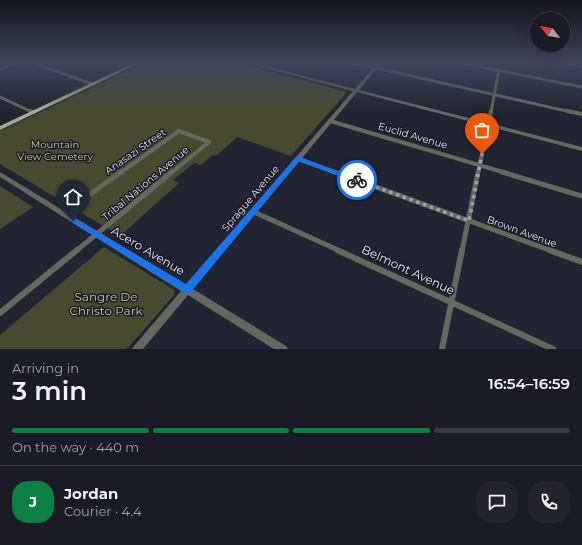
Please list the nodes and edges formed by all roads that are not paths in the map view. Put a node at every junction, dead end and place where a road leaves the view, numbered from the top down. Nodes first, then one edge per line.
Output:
1 (76, 78) edge
2 (104, 78) edge
3 (311, 78) edge
4 (367, 78) edge
5 (423, 78) edge
6 (497, 78) edge
7 (539, 78) edge
8 (92, 84) junction
9 (582, 87) edge
10 (355, 91) junction
11 (494, 94) junction
12 (0, 97) edge
13 (33, 112) junction
14 (582, 114) edge
15 (330, 120) junction
16 (488, 125) junction
17 (0, 128) edge
18 (209, 142) joint
19 (582, 149) edge
20 (298, 159) junction
21 (479, 164) junction
22 (0, 174) edge
23 (582, 196) edge
24 (254, 212) junction
25 (63, 214) junction
26 (469, 221) junction
27 (97, 235) junction
28 (582, 262) edge
29 (187, 290) junction
30 (452, 303) junction
31 (0, 313) edge
32 (280, 348) edge
33 (137, 349) edge
34 (442, 349) edge
35 (553, 349) edge

1 - 8 street
2 - 8 main road
3 - 10 street
4 - 10 street, Sprague Avenue
5 - 11 street
6 - 11 street
7 - 9 street
8 - 13 main road
10 - 15 street, Sprague Avenue
10 - 16 street
11 - 14 street
11 - 16 street
12 - 13 street
13 - 17 main road
15 - 20 street, Sprague Avenue
15 - 21 street, Euclid Avenue
16 - 19 street
16 - 21 street
18 - 25 street, Anasazi Street
18 - 27 street, Tribal Nations Avenue
20 - 24 street, Sprague Avenue
20 - 26 street, Brown Avenue
21 - 23 street, Euclid Avenue
21 - 26 street
22 - 25 street, Acero Avenue
24 - 29 street, Sprague Avenue
24 - 30 street, Belmont Avenue
25 - 27 street, Acero Avenue
26 - 28 street, Brown Avenue
26 - 30 street
27 - 29 street, Acero Avenue
27 - 31 street, Tribal Nations Avenue
29 - 32 street, Acero Avenue
29 - 33 street, Sprague Avenue
30 - 34 street
30 - 35 street, Belmont Avenue

